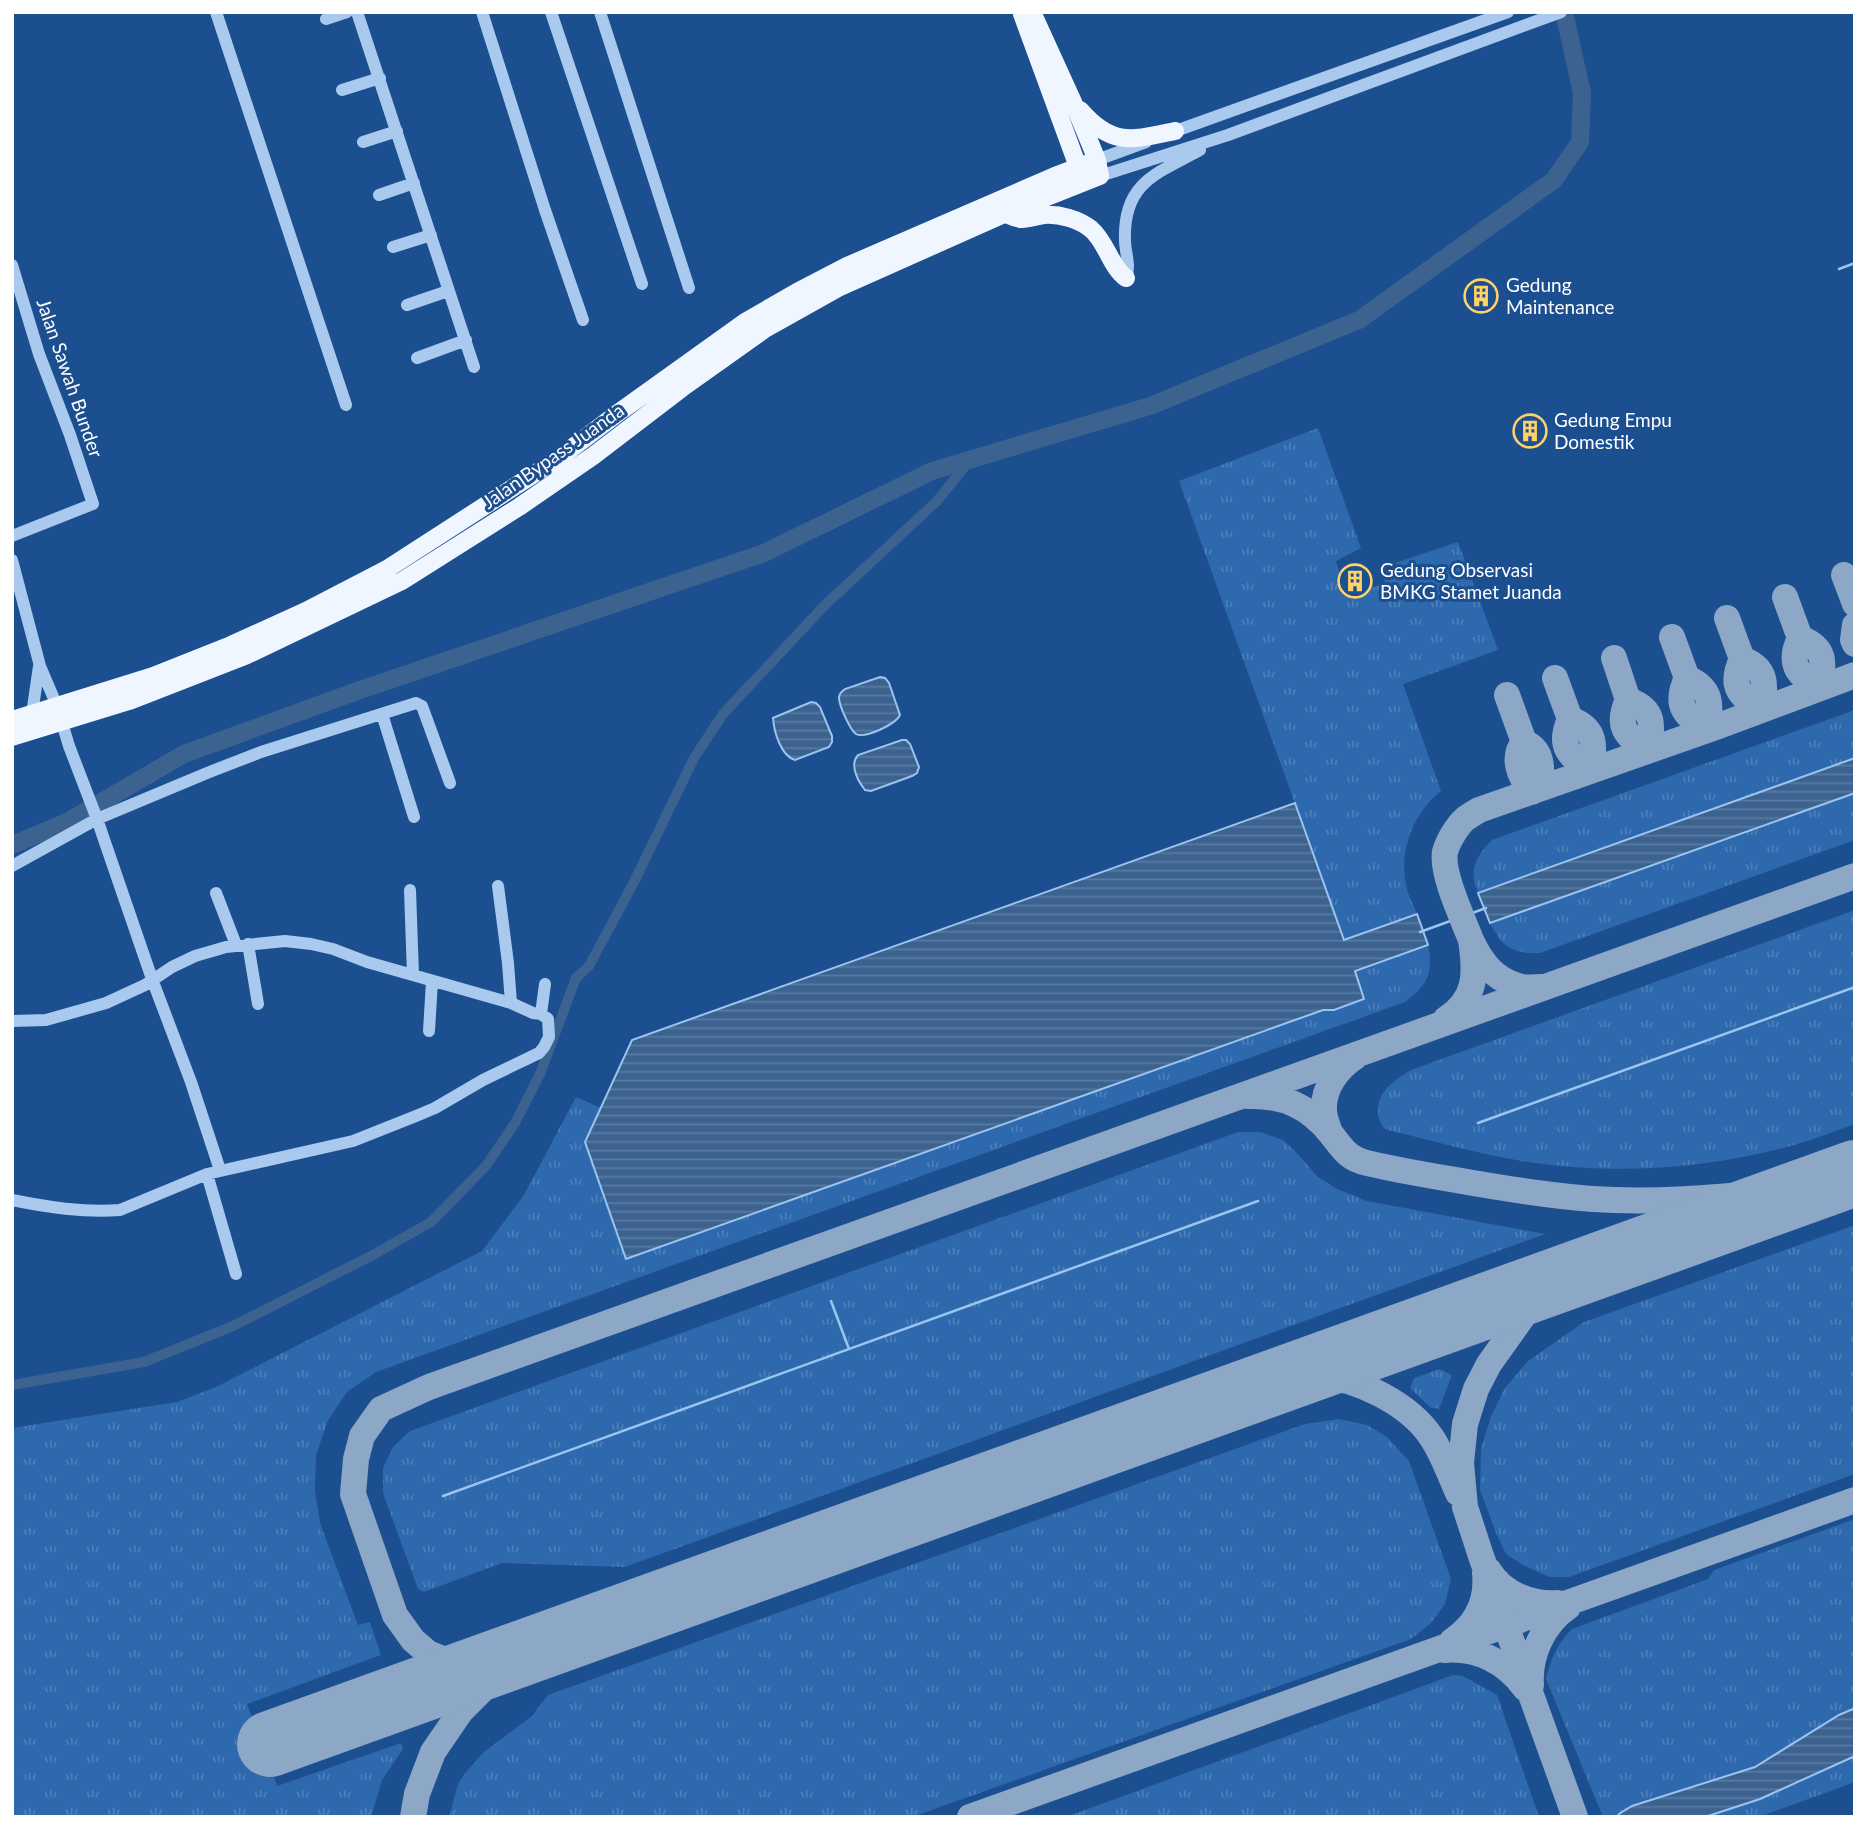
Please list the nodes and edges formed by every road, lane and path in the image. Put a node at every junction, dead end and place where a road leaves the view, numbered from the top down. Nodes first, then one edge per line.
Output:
1 (216, 12) edge
2 (347, 12) edge
3 (357, 12) edge
4 (482, 12) edge
5 (551, 12) edge
6 (600, 12) edge
7 (1021, 12) edge
8 (1032, 12) edge
9 (1508, 12) edge
10 (1561, 12) edge
11 (326, 19) dead end
12 (380, 78) junction
13 (342, 90) dead end
14 (1073, 102) junction
15 (397, 131) junction
16 (1175, 131) junction
17 (1228, 135) junction
18 (363, 142) dead end
19 (1090, 171) junction
20 (414, 183) junction
21 (379, 195) dead end
22 (1004, 214) junction
23 (431, 235) junction
24 (393, 247) dead end
25 (12, 265) edge
26 (1126, 278) joint
27 (642, 284) dead end
28 (689, 288) dead end
29 (448, 291) junction
30 (407, 305) dead end
31 (583, 320) dead end
32 (466, 340) junction
33 (417, 358) dead end
34 (474, 367) dead end
35 (346, 405) dead end
36 (12, 536) edge
37 (12, 560) edge
38 (288, 627) junction
39 (40, 666) junction
40 (382, 713) junction
41 (32, 714) junction
42 (59, 714) junction
43 (12, 720) edge
44 (12, 737) edge
45 (450, 783) dead end
46 (96, 816) junction
47 (414, 817) dead end
48 (12, 866) edge
49 (498, 887) dead end
50 (410, 891) dead end
51 (216, 893) dead end
52 (242, 944) junction
53 (413, 975) junction
54 (152, 979) junction
55 (432, 981) junction
56 (545, 984) dead end
57 (511, 1003) junction
58 (258, 1004) dead end
59 (541, 1014) junction
60 (12, 1021) edge
61 (429, 1031) dead end
62 (214, 1172) junction
63 (12, 1200) edge
64 (236, 1274) dead end

1 - 35 street
2 - 11 street
3 - 12 street
4 - 31 street
5 - 27 street
6 - 28 street
7 - 19 main road
8 - 14 main road
9 - 16 street
10 - 17 street
12 - 13 street
12 - 15 street
14 - 16 main road
14 - 19 main road
15 - 18 street
15 - 20 street
16 - 19 street
17 - 19 street
17 - 26 street
19 - 22 main road, Jalan Bypass Juanda
19 - 38 main road, Jalan Bypass Juanda
20 - 21 street
20 - 23 street
22 - 26 main road
22 - 38 main road, Jalan Bypass Juanda
23 - 24 street
23 - 29 street
25 - 36 street, Jalan Sawah Bunder
29 - 30 street
29 - 32 street
32 - 33 street
32 - 34 street
37 - 39 street
38 - 42 main road, Jalan Bypass Juanda
39 - 41 street
39 - 42 street
40 - 45 street
40 - 46 street
40 - 47 street
41 - 42 main road, Jalan Bypass Juanda
41 - 43 main road, Jalan Bypass Juanda
42 - 44 main road, Jalan Bypass Juanda
42 - 46 street
46 - 48 street
46 - 54 street
49 - 57 street
50 - 53 street
51 - 52 street
52 - 53 street
52 - 54 street
52 - 58 street
53 - 55 street
54 - 60 street
54 - 62 street
55 - 57 street
55 - 61 street
56 - 59 street
57 - 59 street
59 - 62 street
62 - 63 street
62 - 64 street

